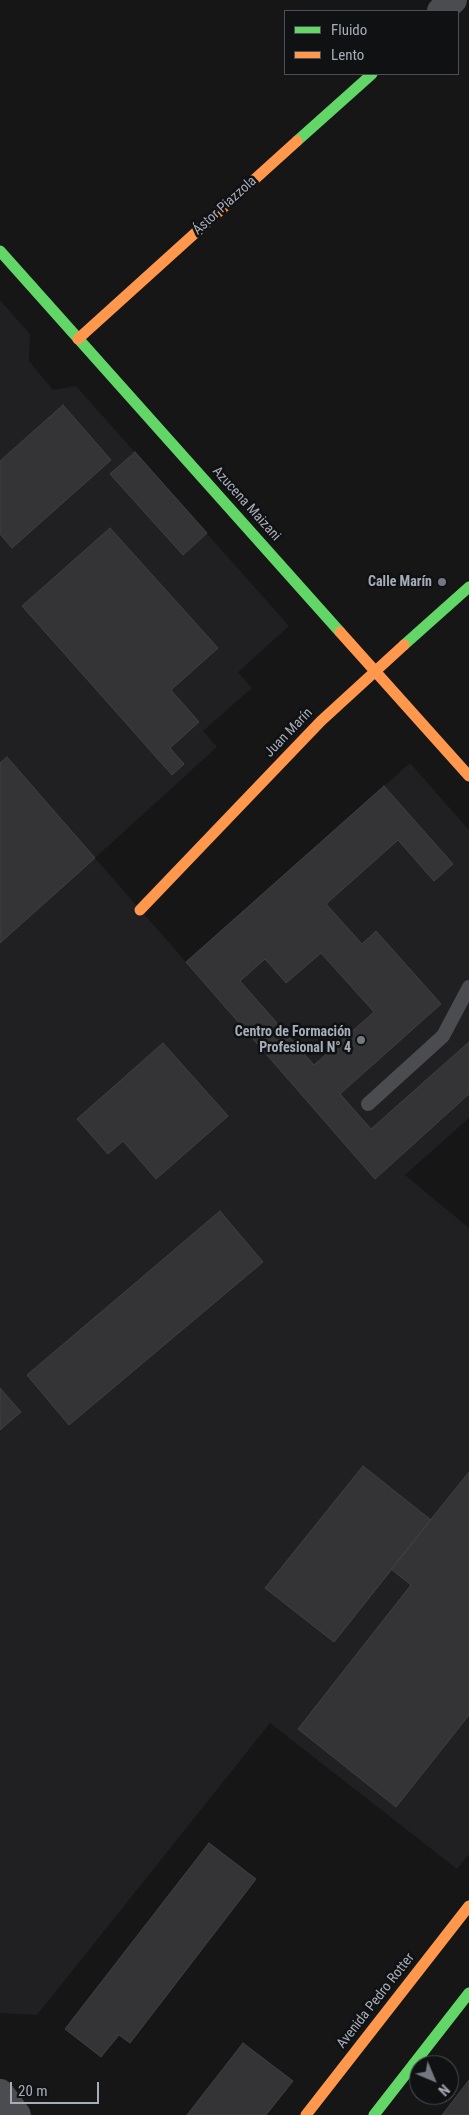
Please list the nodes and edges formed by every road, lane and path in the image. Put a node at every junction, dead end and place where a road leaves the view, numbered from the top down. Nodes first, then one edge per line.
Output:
1 (453, 0) edge
2 (442, 10) edge
3 (371, 75) edge
4 (0, 251) edge
5 (78, 339) junction
6 (469, 587) edge
7 (375, 671) junction
8 (469, 776) edge
9 (140, 910) dead end
10 (469, 987) edge
11 (368, 1104) dead end
12 (469, 1906) edge
13 (469, 1993) edge
14 (0, 2093) edge
15 (17, 2115) edge
16 (306, 2115) edge
17 (374, 2115) edge

1 - 2 street
3 - 5 main road, Ástor Piazzola
4 - 5 main road, Azucena Maizani
5 - 7 main road, Azucena Maizani
6 - 7 main road, Juan Marín
7 - 8 main road, Azucena Maizani
7 - 9 main road, Juan Marín
10 - 11 lane
12 - 16 main road, Avenida Pedro Rotter
13 - 17 main road
14 - 15 street

